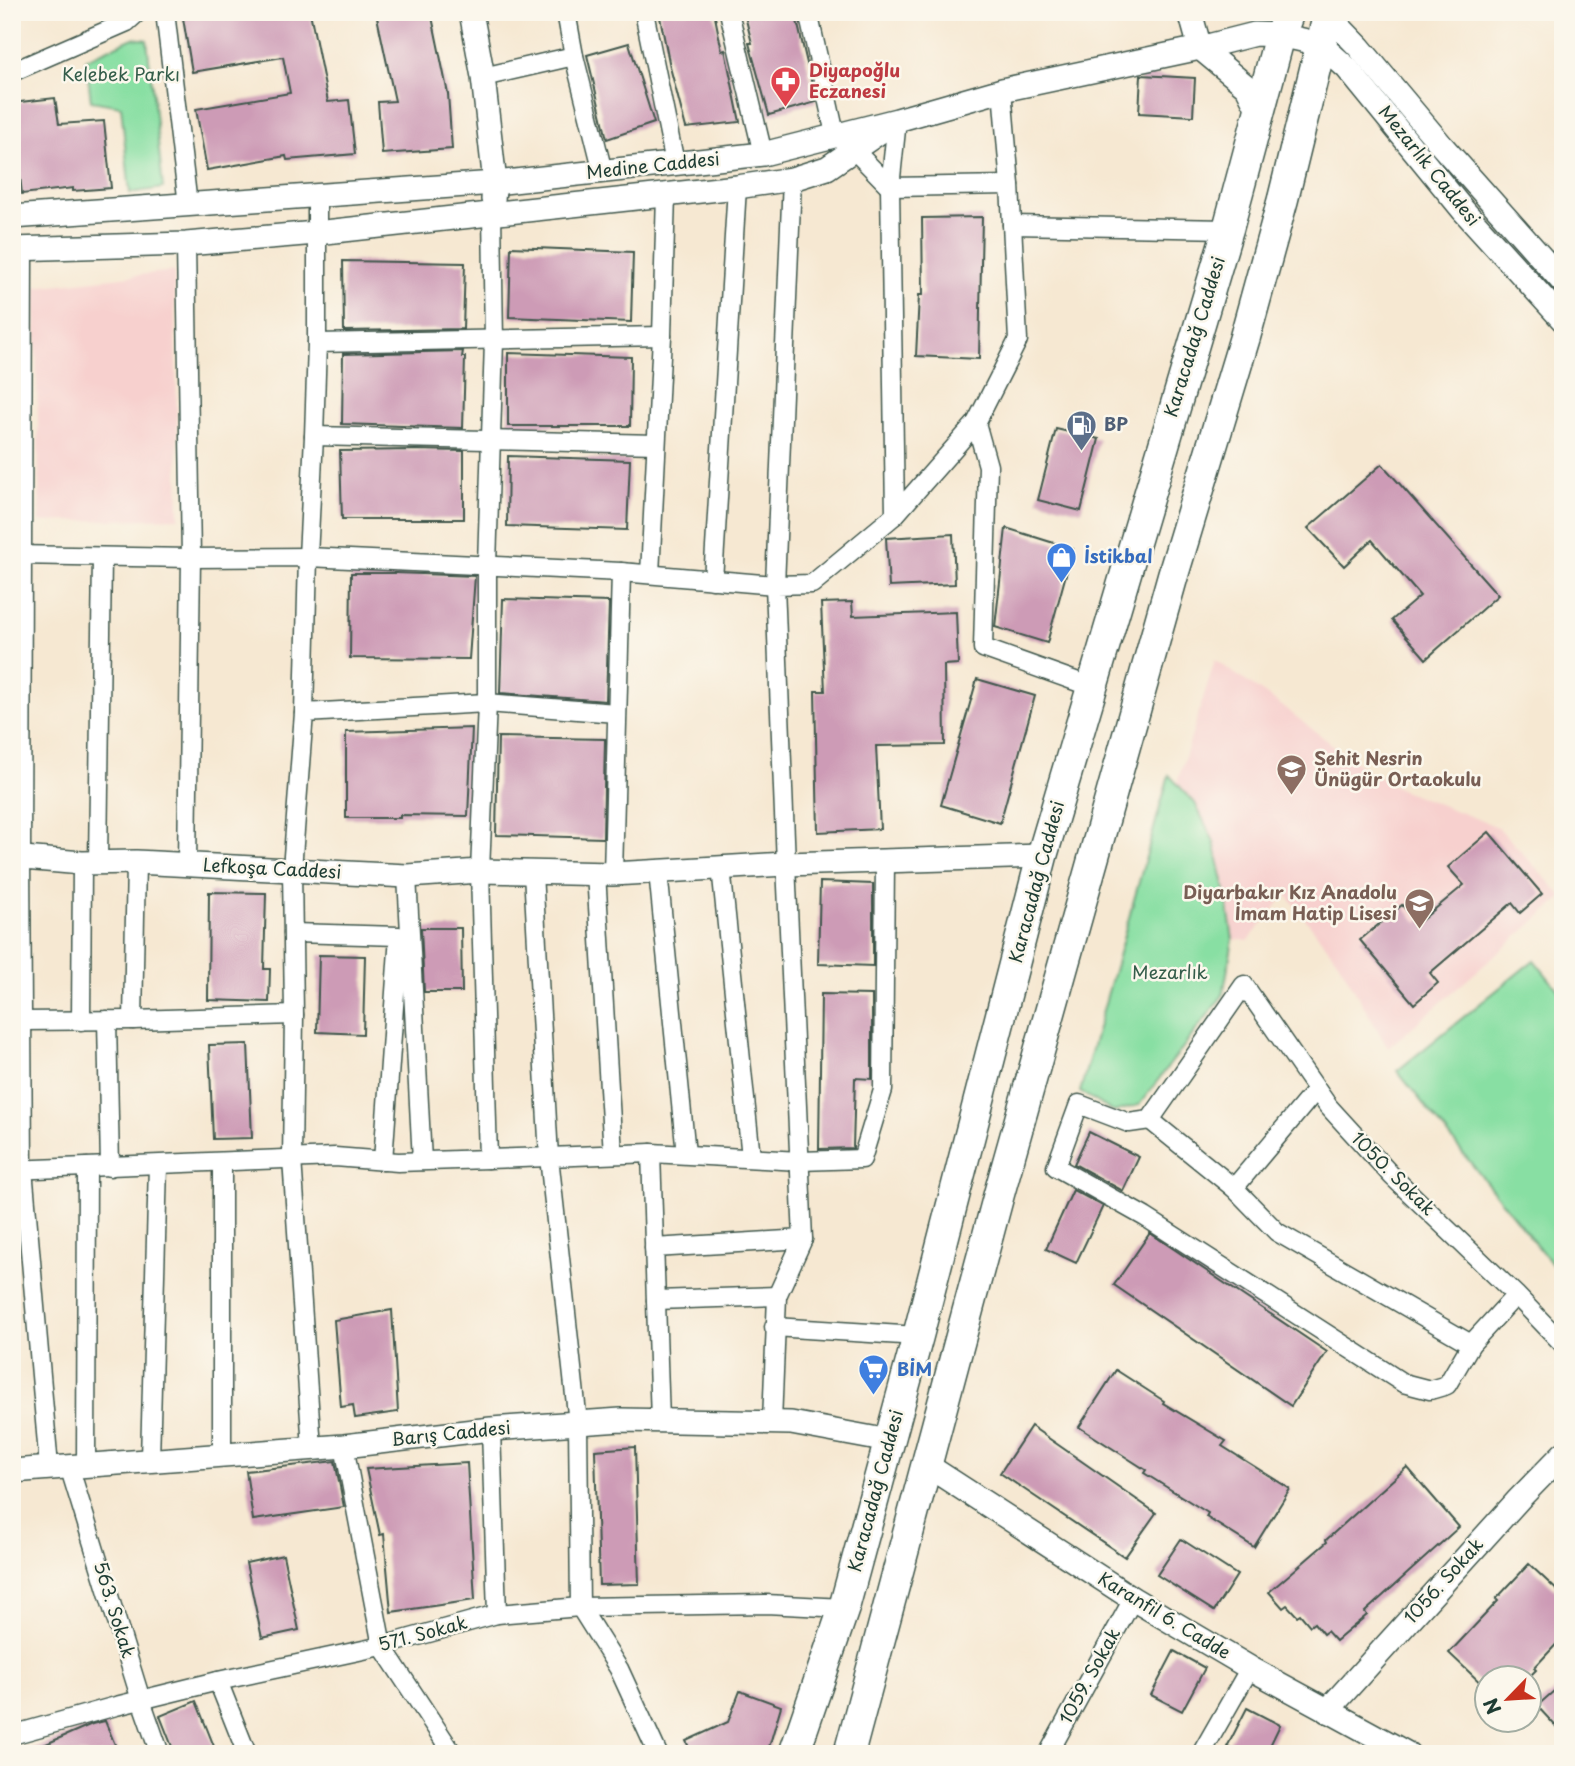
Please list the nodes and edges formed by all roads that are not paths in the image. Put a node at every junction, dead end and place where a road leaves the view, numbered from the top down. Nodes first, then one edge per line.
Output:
1 (138, 12) edge
2 (165, 12) edge
3 (471, 12) edge
4 (566, 12) edge
5 (644, 12) edge
6 (729, 12) edge
7 (808, 12) edge
8 (1190, 12) edge
9 (1326, 13) edge
10 (1284, 24) edge
11 (1320, 44) junction
12 (1200, 48) junction
13 (574, 56) junction
14 (12, 72) edge
15 (483, 77) junction
16 (1002, 90) junction
17 (1259, 111) junction
18 (897, 120) junction
19 (835, 134) junction
20 (855, 151) junction
21 (763, 154) junction
22 (675, 163) junction
23 (603, 172) junction
24 (792, 179) junction
25 (495, 183) junction
26 (1010, 185) junction
27 (737, 187) junction
28 (890, 187) junction
29 (666, 194) junction
30 (317, 196) junction
31 (188, 205) junction
32 (13, 213) edge
33 (492, 213) junction
34 (1012, 225) junction
35 (1228, 229) junction
36 (316, 233) junction
37 (186, 244) junction
38 (18, 248) edge
39 (1563, 282) edge
40 (1563, 320) edge
41 (662, 336) junction
42 (494, 341) junction
43 (317, 343) junction
44 (18, 416) edge
45 (976, 423) junction
46 (314, 436) junction
47 (491, 440) junction
48 (656, 444) junction
49 (895, 515) junction
50 (18, 555) edge
51 (102, 557) junction
52 (308, 557) junction
53 (191, 558) junction
54 (487, 565) junction
55 (621, 572) junction
56 (650, 574) junction
57 (713, 580) junction
58 (775, 585) junction
59 (18, 609) edge
60 (17, 671) edge
61 (1092, 687) junction
62 (487, 703) junction
63 (304, 713) junction
64 (616, 713) junction
65 (17, 731) edge
66 (1042, 856) junction
67 (17, 857) edge
68 (884, 861) junction
69 (135, 862) junction
70 (90, 863) junction
71 (786, 864) junction
72 (187, 865) junction
73 (722, 867) junction
74 (292, 869) junction
75 (480, 871) junction
76 (659, 872) junction
77 (533, 873) junction
78 (604, 874) junction
79 (407, 876) junction
80 (293, 933) junction
81 (294, 1015) junction
82 (107, 1020) junction
83 (132, 1020) junction
84 (23, 1021) junction
85 (81, 1021) junction
86 (1316, 1090) junction
87 (1150, 1120) junction
88 (651, 1153) junction
89 (613, 1154) junction
90 (686, 1154) junction
91 (549, 1157) junction
92 (751, 1157) junction
93 (292, 1159) junction
94 (488, 1159) junction
95 (383, 1161) junction
96 (422, 1161) junction
97 (800, 1161) junction
98 (222, 1163) junction
99 (158, 1165) junction
100 (88, 1167) junction
101 (110, 1167) junction
102 (18, 1169) edge
103 (1234, 1188) junction
104 (803, 1239) junction
105 (654, 1248) junction
106 (1516, 1295) junction
107 (777, 1296) junction
108 (656, 1300) junction
109 (774, 1327) junction
110 (918, 1336) junction
111 (1471, 1344) junction
112 (1563, 1344) edge
113 (660, 1421) junction
114 (772, 1422) junction
115 (578, 1423) junction
116 (491, 1429) junction
117 (889, 1441) junction
118 (344, 1446) junction
119 (312, 1448) junction
120 (222, 1453) junction
121 (1563, 1454) edge
122 (150, 1460) junction
123 (928, 1465) junction
124 (68, 1466) junction
125 (12, 1471) edge
126 (1133, 1599) junction
127 (580, 1607) junction
128 (844, 1608) junction
129 (497, 1614) junction
130 (383, 1646) junction
131 (1250, 1668) junction
132 (218, 1681) junction
133 (141, 1700) junction
134 (1328, 1711) junction
135 (12, 1735) edge
136 (160, 1754) edge
137 (247, 1754) edge
138 (453, 1754) edge
139 (658, 1754) edge
140 (794, 1754) edge
141 (849, 1754) edge
142 (1048, 1754) edge
143 (1201, 1754) edge
144 (1408, 1754) edge

1 - 14 street
2 - 31 street
3 - 15 street
4 - 13 street
5 - 22 street
6 - 21 street
7 - 19 street
8 - 12 street
9 - 11 highway
9 - 39 street, Mezarlık Caddesi
10 - 11 street, Mezarlık Caddesi
10 - 12 street, Medine Caddesi
10 - 17 highway, Karacadağ Caddesi
11 - 40 street, Mezarlık Caddesi
11 - 123 highway
12 - 16 street, Medine Caddesi
12 - 17 street
13 - 15 street
13 - 23 street
15 - 25 street
16 - 18 street, Medine Caddesi
16 - 26 street
17 - 35 highway, Karacadağ Caddesi
18 - 19 street, Medine Caddesi
18 - 20 street
18 - 28 street
19 - 20 street
19 - 21 street, Medine Caddesi
20 - 24 street
20 - 28 street
21 - 22 street, Medine Caddesi
22 - 23 street, Medine Caddesi
23 - 25 street, Medine Caddesi
24 - 27 street
24 - 58 street
25 - 30 street, Medine Caddesi
25 - 33 street
26 - 28 street
26 - 34 street
27 - 29 street
27 - 57 street
28 - 49 street
29 - 33 street
29 - 41 street
30 - 31 street, Medine Caddesi
30 - 36 street
31 - 32 street, Medine Caddesi
33 - 36 street
33 - 42 street
34 - 35 street
34 - 45 street
35 - 61 highway, Karacadağ Caddesi
36 - 37 street
36 - 43 street
37 - 38 street
37 - 53 street
38 - 44 street
41 - 42 street
41 - 48 street
42 - 43 street
42 - 47 street
43 - 46 street
44 - 50 street
45 - 49 street
45 - 61 street
46 - 47 street
46 - 52 street
47 - 48 street
47 - 54 street
48 - 56 street
49 - 58 street
50 - 51 street
50 - 59 street
51 - 53 street
51 - 70 street
52 - 53 street
52 - 54 street
52 - 63 street
53 - 72 street
54 - 55 street
54 - 62 street
55 - 56 street
55 - 64 street
56 - 57 street
57 - 58 street
58 - 71 street
59 - 60 street
60 - 65 street
61 - 66 highway, Karacadağ Caddesi
62 - 63 street
62 - 64 street
62 - 75 street
63 - 74 street
64 - 78 street
65 - 67 street
66 - 68 street, Lefkoşa Caddesi
66 - 110 highway, Karacadağ Caddesi
67 - 70 street, Lefkoşa Caddesi
67 - 84 street
68 - 71 street, Lefkoşa Caddesi
68 - 97 street
69 - 70 street, Lefkoşa Caddesi
69 - 72 street, Lefkoşa Caddesi
69 - 83 street
70 - 85 street
71 - 73 street, Lefkoşa Caddesi
71 - 97 street
72 - 74 street, Lefkoşa Caddesi
73 - 76 street, Lefkoşa Caddesi
73 - 92 street
74 - 79 street, Lefkoşa Caddesi
74 - 80 street
75 - 77 street, Lefkoşa Caddesi
75 - 79 street, Lefkoşa Caddesi
75 - 94 street
76 - 78 street, Lefkoşa Caddesi
76 - 90 street
77 - 78 street, Lefkoşa Caddesi
77 - 91 street
78 - 89 street
79 - 96 street
80 - 81 street
80 - 95 street
81 - 83 street
81 - 93 street
82 - 83 street
82 - 85 street
82 - 101 street
84 - 85 street
84 - 102 street
86 - 87 street, 1050. Sokak
86 - 103 street
86 - 106 street, 1050. Sokak
87 - 103 street
87 - 111 street
88 - 89 street
88 - 90 street
88 - 105 street
89 - 91 street
90 - 92 street
91 - 94 street
91 - 115 street
92 - 97 street
93 - 95 street
93 - 98 street
93 - 119 street
94 - 96 street
95 - 96 street
97 - 104 street
98 - 99 street
98 - 120 street
99 - 101 street
99 - 122 street
100 - 101 street
100 - 102 street
100 - 124 street
102 - 124 street
103 - 111 street
104 - 105 street
104 - 107 street
105 - 108 street
106 - 111 street
106 - 112 street, 1050. Sokak
107 - 108 street
107 - 109 street
108 - 113 street
109 - 110 street
109 - 114 street
110 - 117 highway, Karacadağ Caddesi
113 - 114 street, Barış Caddesi
113 - 115 street, Barış Caddesi
114 - 117 street, Barış Caddesi
115 - 116 street, Barış Caddesi
115 - 127 street
116 - 118 street, Barış Caddesi
116 - 129 street
117 - 128 highway, Karacadağ Caddesi
118 - 119 street, Barış Caddesi
118 - 130 street
119 - 120 street, Barış Caddesi
120 - 122 street, Barış Caddesi
121 - 134 street, 1056. Sokak
122 - 124 street, Barış Caddesi
123 - 126 street, Karanfil 6. Cadde
123 - 141 highway
124 - 125 street, Barış Caddesi
124 - 133 street, 563. Sokak
126 - 131 street, Karanfil 6. Cadde
126 - 142 street, 1059. Sokak
127 - 128 street, 571. Sokak
127 - 129 street, 571. Sokak
127 - 139 street
128 - 140 highway, Karacadağ Caddesi
129 - 130 street, 571. Sokak
130 - 132 street, 571. Sokak
130 - 138 street
131 - 134 street, Karanfil 6. Cadde
131 - 143 street
132 - 133 street, 571. Sokak
132 - 137 street
133 - 135 street, 571. Sokak
133 - 136 street, 563. Sokak
134 - 144 street, Karanfil 6. Cadde

